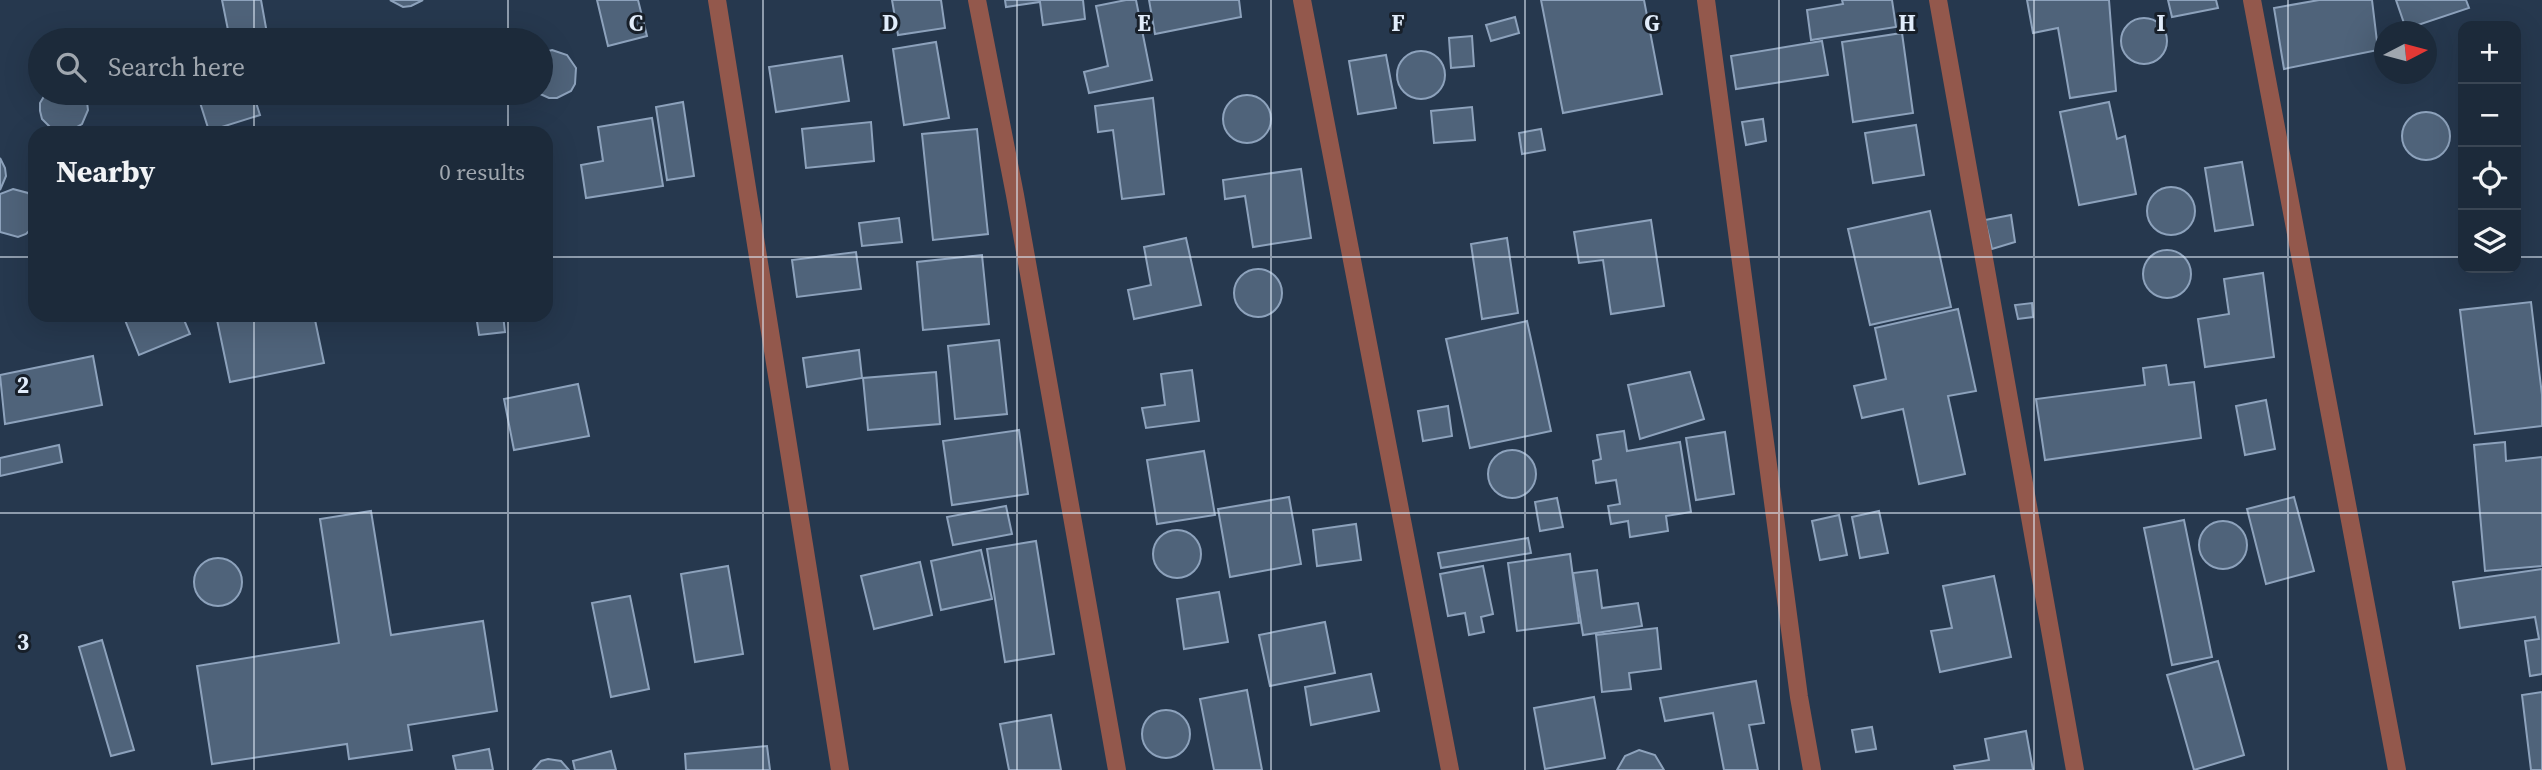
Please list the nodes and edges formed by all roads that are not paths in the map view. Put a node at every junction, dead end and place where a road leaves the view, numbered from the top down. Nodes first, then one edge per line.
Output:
1 (717, 0) edge
2 (977, 0) edge
3 (1302, 0) edge
4 (1706, 0) edge
5 (1938, 0) edge
6 (2252, 0) edge
7 (840, 770) edge
8 (1117, 770) edge
9 (1450, 770) edge
10 (1812, 770) edge
11 (2075, 770) edge
12 (2397, 770) edge

1 - 7 street
2 - 8 street
3 - 9 street
4 - 10 street
5 - 11 street
6 - 12 street

